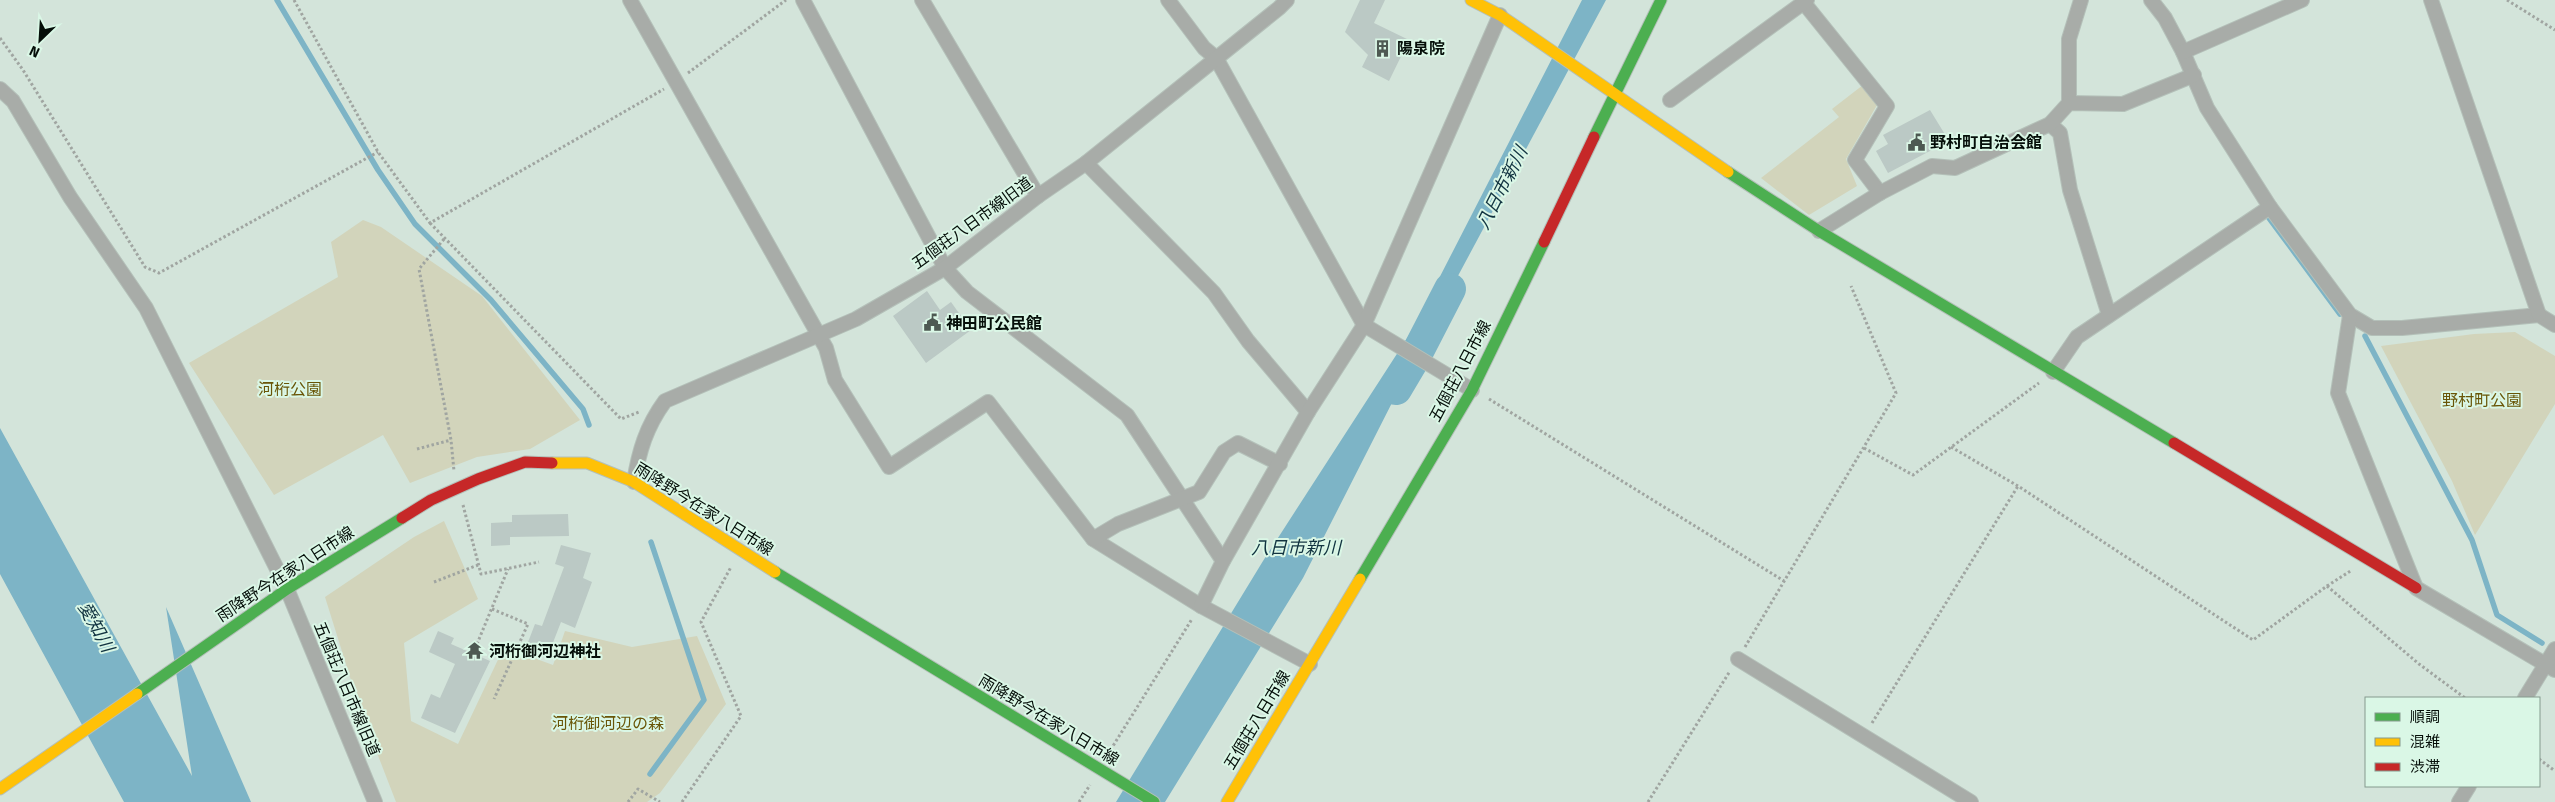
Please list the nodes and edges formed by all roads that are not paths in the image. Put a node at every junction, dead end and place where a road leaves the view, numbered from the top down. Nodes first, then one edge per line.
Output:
1 (630, 0) edge
2 (803, 0) edge
3 (922, 0) edge
4 (1168, 0) edge
5 (1287, 0) edge
6 (1471, 0) edge
7 (1661, 0) edge
8 (2082, 0) edge
9 (2151, 0) edge
10 (2302, 0) edge
11 (2432, 0) edge
12 (1806, 1) edge
13 (1500, 15) junction
14 (2183, 52) junction
15 (1216, 58) junction
16 (2194, 75) junction
17 (0, 89) edge
18 (1615, 94) junction
19 (1670, 100) dead end
20 (2069, 103) junction
21 (2050, 124) junction
22 (1086, 163) junction
23 (1880, 193) junction
24 (1038, 196) junction
25 (2270, 207) junction
26 (1819, 231) junction
27 (945, 268) junction
28 (2109, 315) junction
29 (2350, 315) junction
30 (2539, 315) junction
31 (1364, 325) junction
32 (2555, 325) edge
33 (819, 336) junction
34 (2053, 372) junction
35 (1472, 390) junction
36 (1308, 412) junction
37 (1280, 464) junction
38 (634, 482) junction
39 (1183, 499) junction
40 (1093, 539) junction
41 (1223, 561) junction
42 (2416, 588) junction
43 (287, 589) junction
44 (1200, 606) junction
45 (2555, 649) edge
46 (1738, 659) road end
47 (1310, 664) junction
48 (2550, 668) edge
49 (2526, 697) edge
50 (2469, 787) edge
51 (0, 789) edge
52 (375, 802) edge
53 (1154, 802) edge
54 (1227, 802) edge
55 (1972, 802) edge
56 (2459, 802) edge

1 - 33 street
2 - 27 street
3 - 24 street
4 - 15 street
5 - 15 street, 五個荘八日市線旧道
6 - 13 main road
7 - 18 main road, 五個荘八日市線
8 - 20 street
9 - 14 street
10 - 14 street
11 - 30 street
12 - 19 street
12 - 23 street
13 - 18 main road
13 - 31 street
14 - 16 street
15 - 22 street, 五個荘八日市線旧道
15 - 31 street
16 - 20 street
16 - 25 street
17 - 43 street, 五個荘八日市線旧道
18 - 26 main road
18 - 35 main road, 五個荘八日市線
20 - 21 street
21 - 23 street
21 - 28 street
22 - 24 street, 五個荘八日市線旧道
22 - 36 street
23 - 26 street
24 - 27 street, 五個荘八日市線旧道
25 - 28 street
25 - 29 street
26 - 34 main road
27 - 33 street, 五個荘八日市線旧道
27 - 39 street
28 - 34 street
29 - 30 street
29 - 42 street
30 - 32 street
31 - 35 street
31 - 36 street
33 - 38 street, 五個荘八日市線旧道
33 - 40 street
34 - 42 main road
35 - 47 main road, 五個荘八日市線
36 - 37 street
37 - 39 street
37 - 41 street
38 - 43 main road, 雨降野今在家八日市線
38 - 53 main road, 雨降野今在家八日市線
39 - 40 street
39 - 41 street
40 - 44 street
41 - 44 street
42 - 48 street
43 - 51 main road, 雨降野今在家八日市線
43 - 52 street, 五個荘八日市線旧道
44 - 47 street
45 - 48 street
46 - 55 street
47 - 54 main road, 五個荘八日市線
48 - 49 street
50 - 56 street

